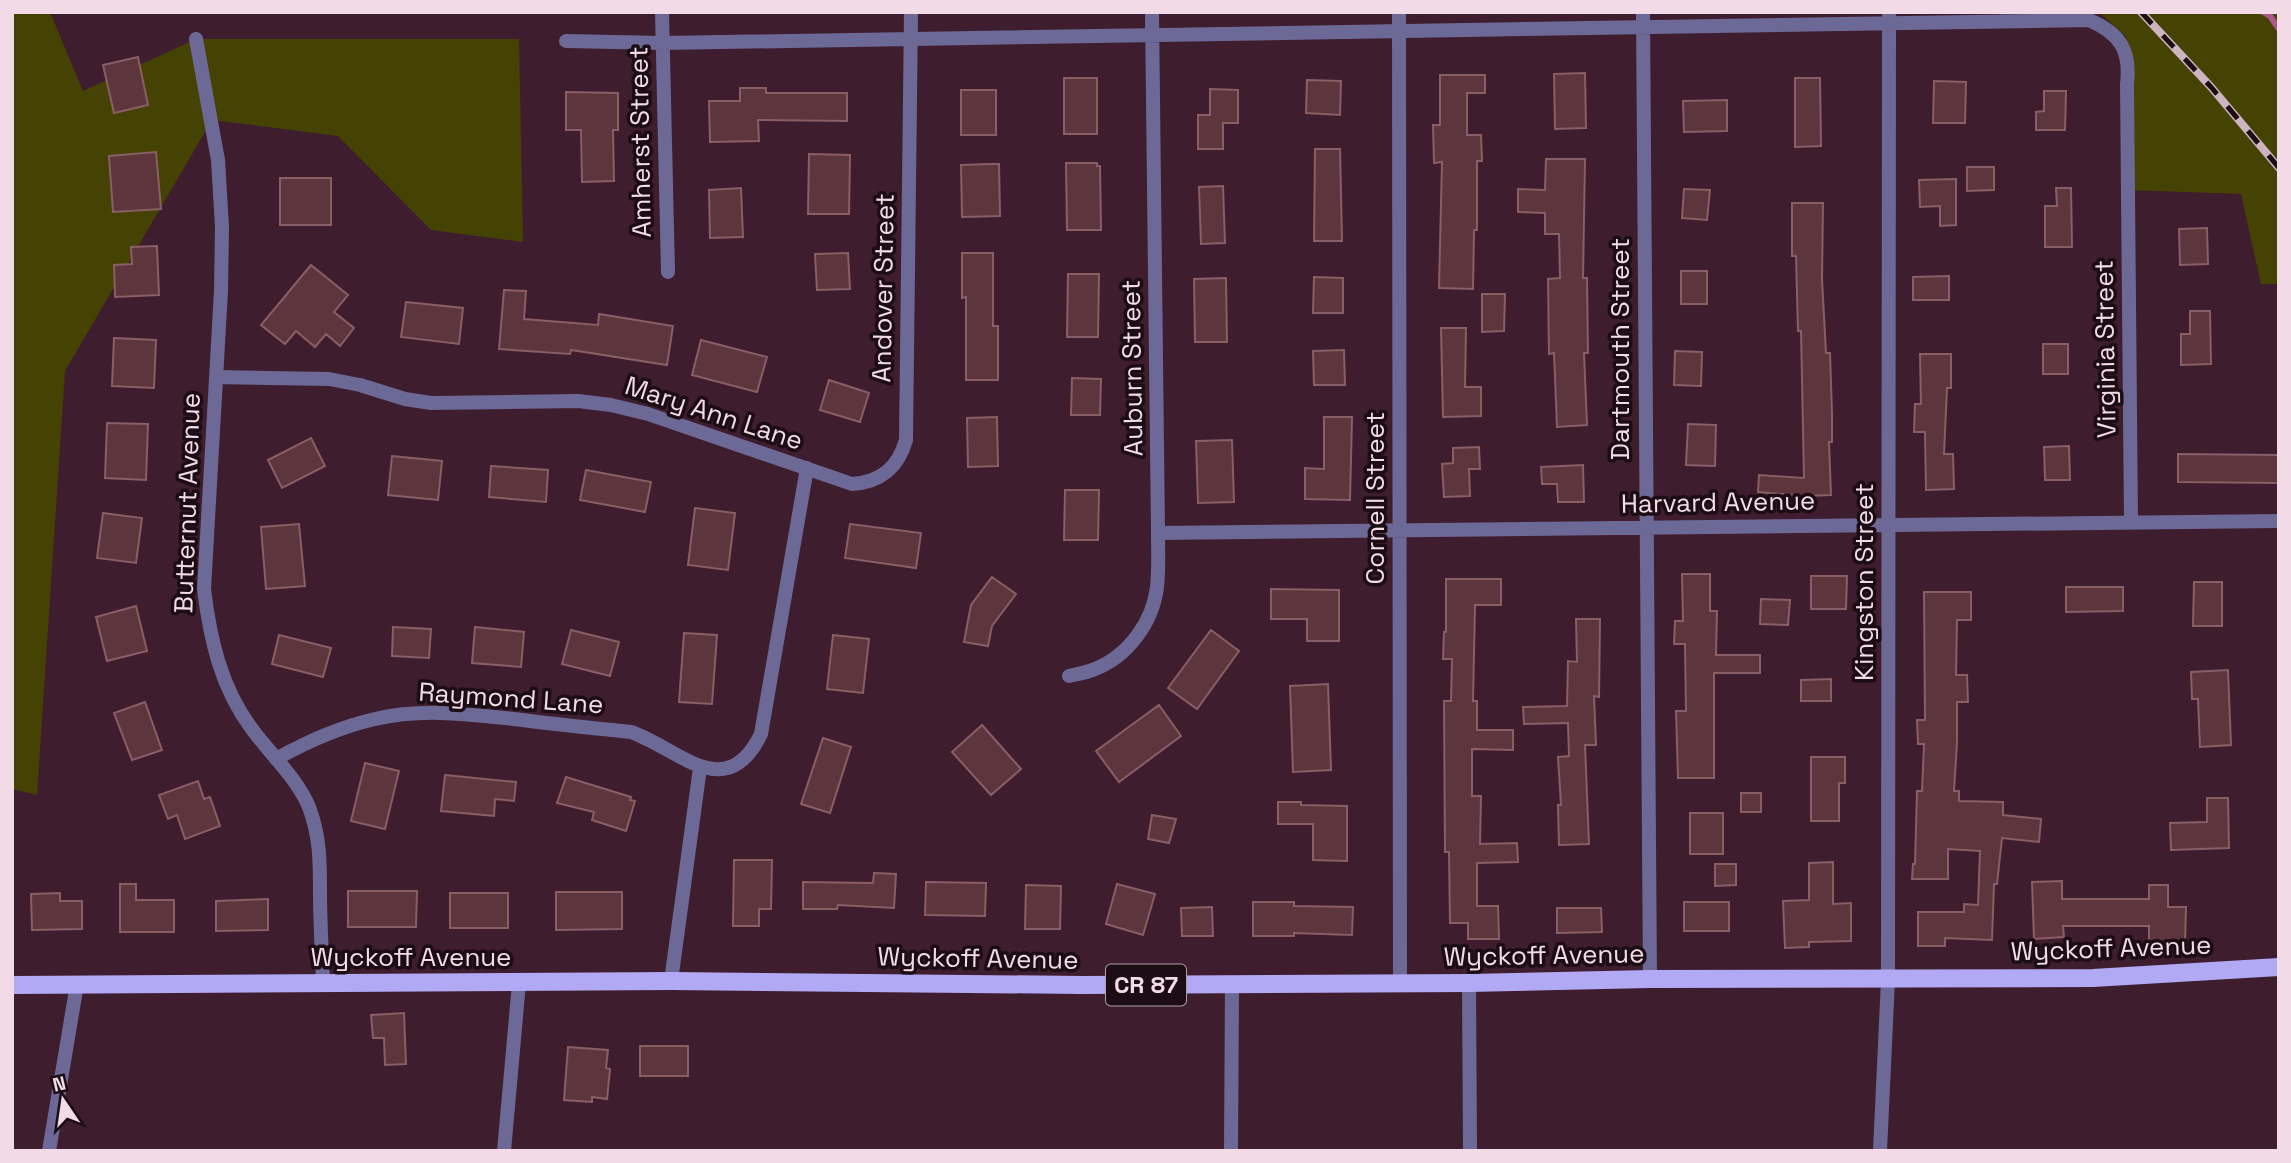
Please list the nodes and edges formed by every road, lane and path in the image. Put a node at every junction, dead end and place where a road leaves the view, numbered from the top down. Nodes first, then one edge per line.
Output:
1 (662, 12) edge
2 (911, 12) edge
3 (1152, 12) edge
4 (1399, 12) edge
5 (1889, 17) edge
6 (1643, 19) edge
7 (1399, 30) junction
8 (1152, 35) junction
9 (196, 39) dead end
10 (910, 39) junction
11 (566, 41) dead end
12 (663, 43) junction
13 (667, 272) dead end
14 (216, 377) junction
15 (807, 468) junction
16 (2279, 521) edge
17 (2132, 522) junction
18 (1889, 525) junction
19 (1646, 527) junction
20 (1400, 530) junction
21 (1158, 533) junction
22 (1069, 676) dead end
23 (276, 758) junction
24 (700, 768) junction
25 (2279, 967) edge
26 (1650, 979) junction
27 (1888, 980) junction
28 (671, 981) junction
29 (323, 983) junction
30 (519, 983) junction
31 (1400, 983) junction
32 (1469, 983) junction
33 (77, 984) junction
34 (1232, 984) junction
35 (12, 985) edge
36 (50, 1151) edge
37 (504, 1151) edge
38 (1231, 1151) edge
39 (1470, 1151) edge
40 (1880, 1151) edge

1 - 12 street, Amherst Street
2 - 10 street, Andover Street
3 - 8 street, Auburn Street
4 - 7 street, Cornell Street
5 - 6 street, Virginia Street
5 - 17 street, Virginia Street
5 - 18 street, Kingston Street
6 - 7 street, Virginia Street
6 - 19 street, Dartmouth Street
7 - 8 street, Virginia Street
7 - 20 street, Cornell Street
8 - 10 street, Virginia Street
8 - 21 street, Auburn Street
9 - 14 street, Butternut Avenue
10 - 12 street, Virginia Street
10 - 15 street, Andover Street
11 - 12 street, Virginia Street
12 - 13 street, Amherst Street
14 - 15 street, Mary Ann Lane
14 - 23 street, Butternut Avenue
15 - 24 street, Mary Ann Lane
16 - 17 street, Harvard Avenue
17 - 18 street, Harvard Avenue
18 - 19 street, Harvard Avenue
18 - 27 street, Kingston Street
19 - 20 street, Harvard Avenue
19 - 26 street, Dartmouth Street
20 - 21 street, Harvard Avenue
20 - 31 street, Cornell Street
21 - 22 street, Auburn Street
23 - 24 street, Raymond Lane
23 - 29 street, Butternut Avenue
24 - 28 street
25 - 27 main road, Wyckoff Avenue / CR 87
26 - 27 main road, Wyckoff Avenue / CR 87
26 - 32 main road, Wyckoff Avenue / CR 87
27 - 40 street, Kingston Street
28 - 30 main road, Wyckoff Avenue / CR 87
28 - 34 main road, Wyckoff Avenue / CR 87
29 - 30 main road, Wyckoff Avenue / CR 87
29 - 33 main road, Wyckoff Avenue / CR 87
30 - 37 street
31 - 32 main road, Wyckoff Avenue / CR 87
31 - 34 main road, Wyckoff Avenue / CR 87
32 - 39 street
33 - 35 main road, Wyckoff Avenue / CR 87
33 - 36 street
34 - 38 street

